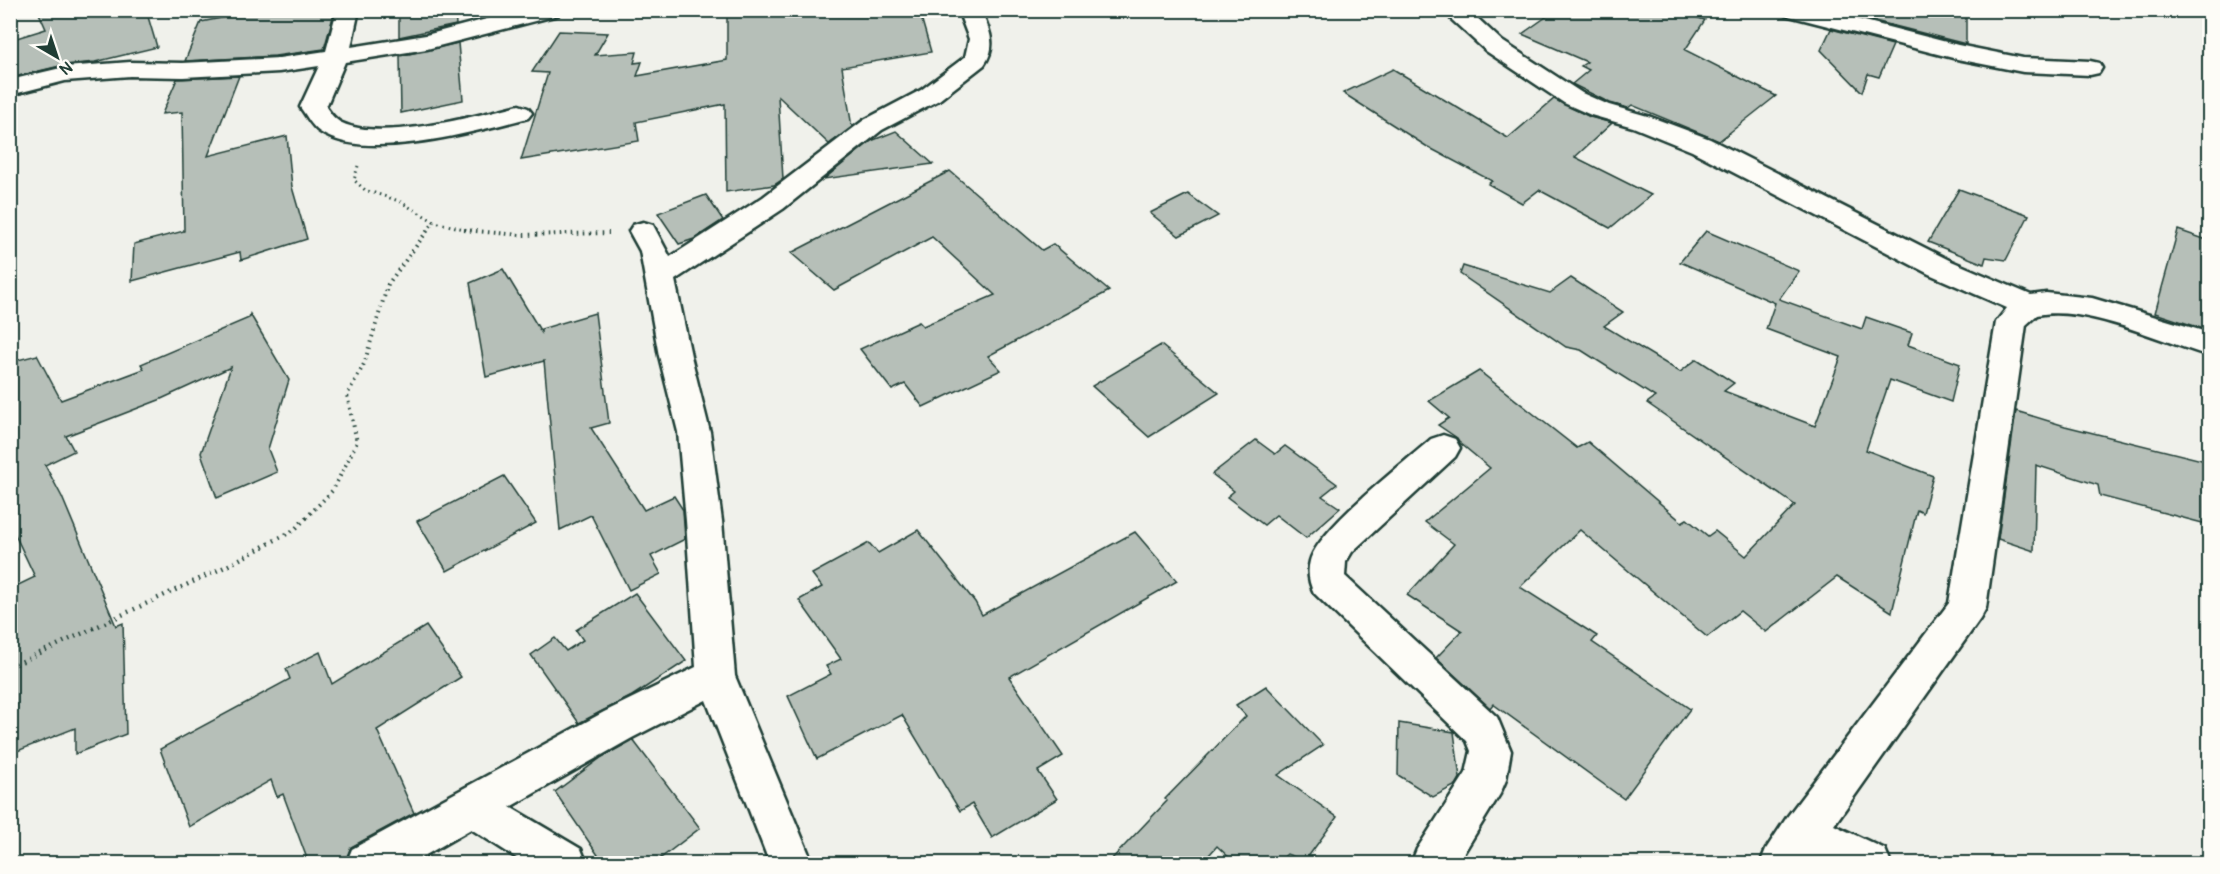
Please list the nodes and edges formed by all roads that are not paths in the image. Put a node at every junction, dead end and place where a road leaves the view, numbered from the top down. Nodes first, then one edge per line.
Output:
1 (348, 10) edge
2 (550, 10) edge
3 (969, 10) edge
4 (1464, 10) edge
5 (1793, 10) edge
6 (338, 54) junction
7 (2090, 68) dead end
8 (10, 88) edge
9 (519, 113) dead end
10 (643, 231) road end
11 (659, 276) junction
12 (2028, 306) junction
13 (2210, 345) edge
14 (1443, 448) dead end
15 (716, 676) junction
16 (471, 806) junction
17 (1792, 848) edge
18 (367, 864) edge
19 (566, 864) edge
20 (792, 864) edge
21 (1432, 864) edge
22 (1870, 864) edge

1 - 6 street
2 - 6 street
3 - 11 street
4 - 12 street
5 - 7 street
6 - 8 street
6 - 9 street
10 - 11 street
11 - 15 street
12 - 13 street
12 - 17 street
14 - 21 street
15 - 16 street
15 - 20 street
16 - 18 street
16 - 19 street
17 - 22 street

